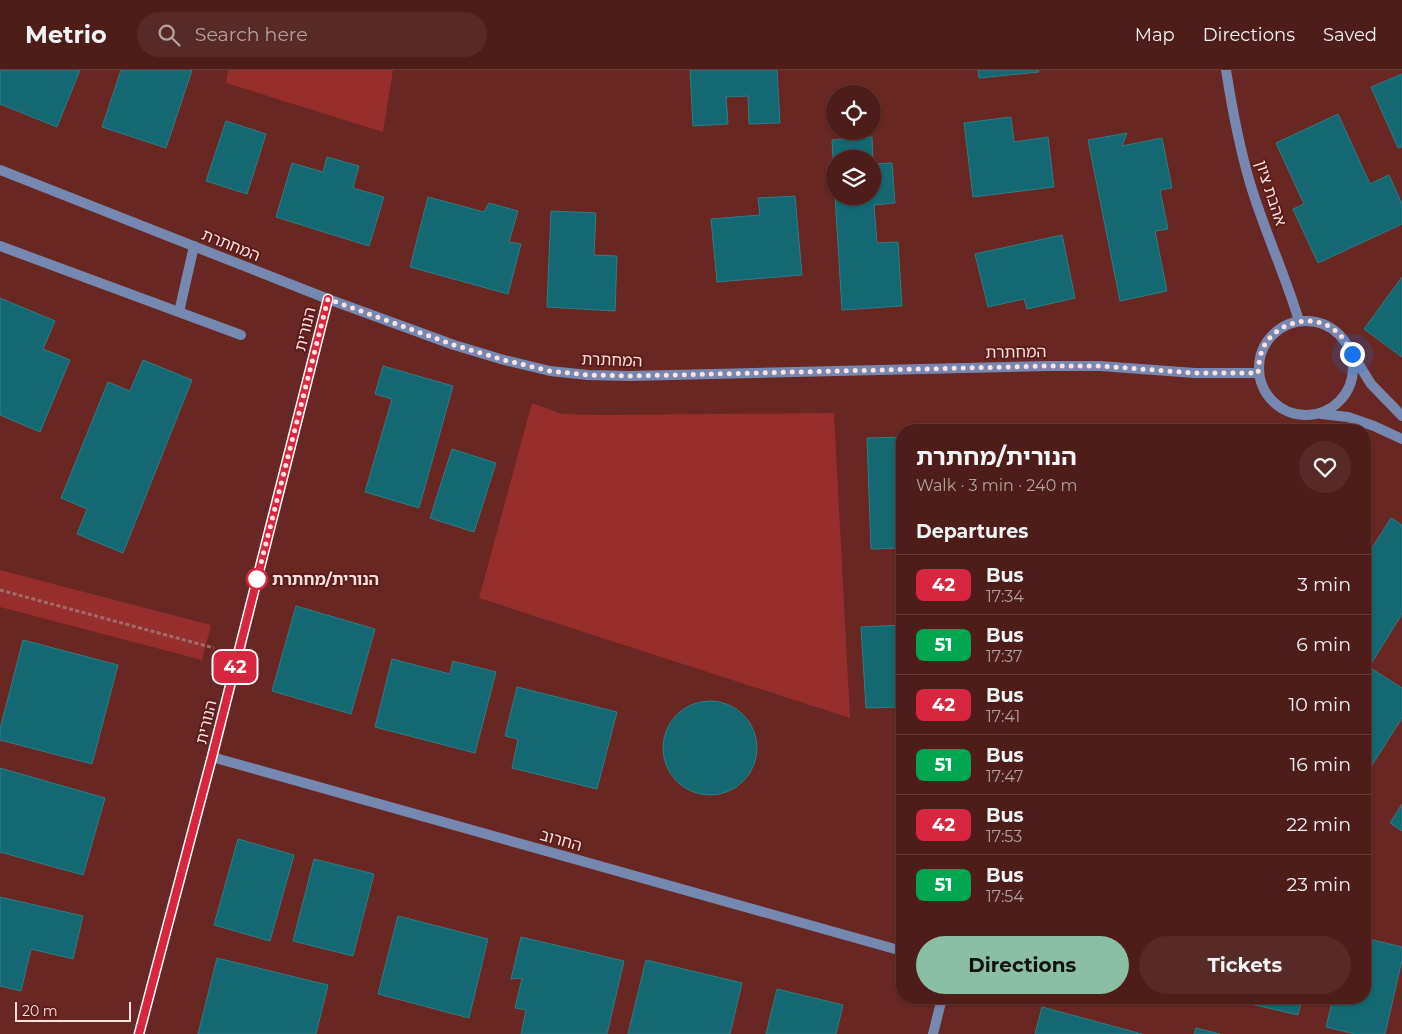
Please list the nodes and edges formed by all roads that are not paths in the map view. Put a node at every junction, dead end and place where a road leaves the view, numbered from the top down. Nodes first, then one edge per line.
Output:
1 (1226, 70) edge
2 (0, 170) edge
3 (0, 246) edge
4 (194, 246) junction
5 (328, 299) junction
6 (179, 312) junction
7 (1299, 321) junction
8 (241, 335) dead end
9 (1352, 354) junction
10 (1258, 373) junction
11 (1321, 414) junction
12 (1402, 416) edge
13 (1368, 424) edge
14 (1371, 425) edge
15 (1402, 439) edge
16 (212, 757) junction
17 (896, 949) edge
18 (940, 1004) edge
19 (139, 1034) edge
20 (933, 1034) edge

1 - 7 street, אהבת ציון
2 - 4 street, המחתרת
3 - 6 street
4 - 5 street, המחתרת
4 - 6 street
5 - 10 street, המחתרת
5 - 16 street, הנורית
6 - 8 street
7 - 9 street
7 - 10 street
9 - 11 street
9 - 12 street
10 - 11 street
11 - 13 street
14 - 15 street
16 - 17 street, החרוב
16 - 19 street, הנורית
18 - 20 street

